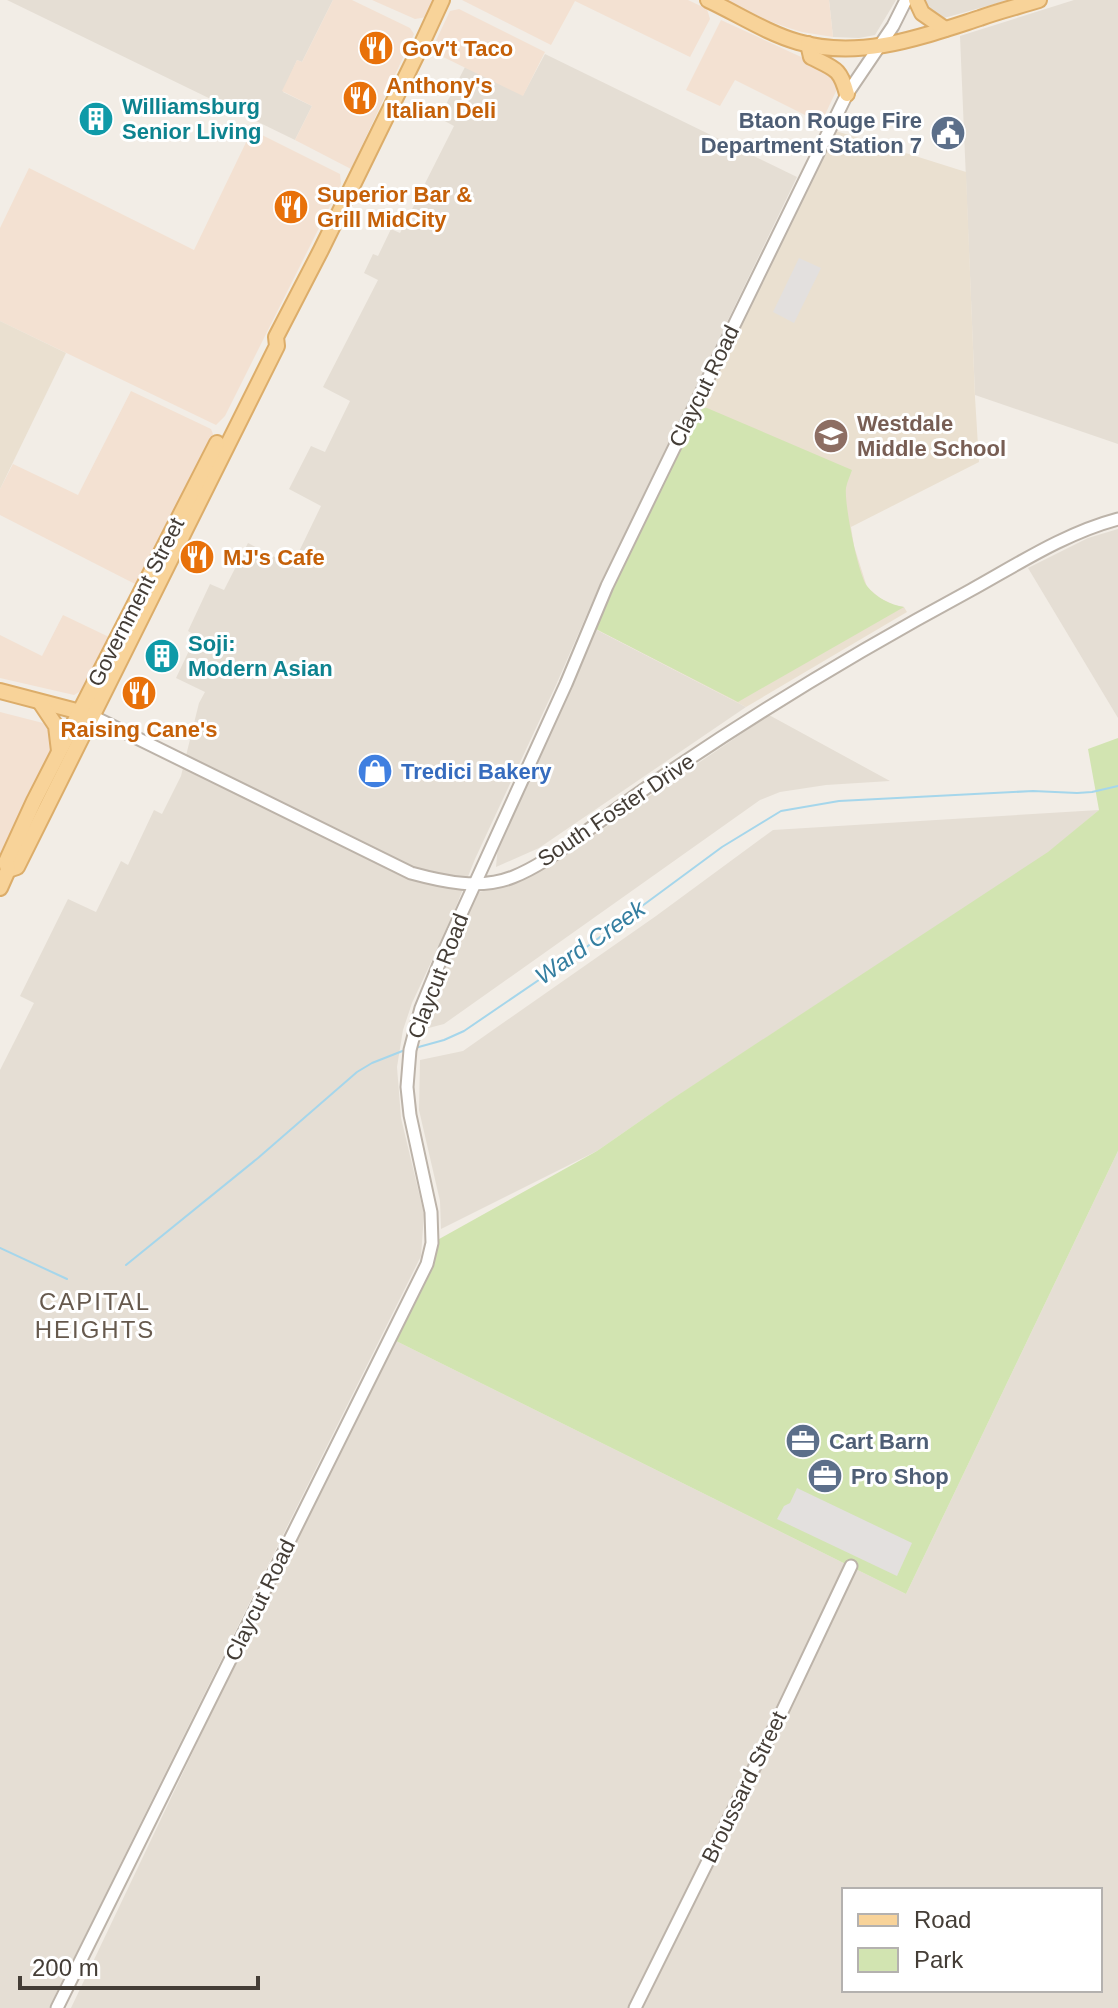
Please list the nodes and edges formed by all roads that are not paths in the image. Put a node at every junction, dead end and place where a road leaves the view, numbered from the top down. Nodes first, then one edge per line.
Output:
1 (442, 0) edge
2 (708, 0) edge
3 (906, 0) edge
4 (916, 0) edge
5 (1039, 0) edge
6 (945, 29) junction
7 (808, 44) junction
8 (880, 46) junction
9 (847, 94) junction
10 (275, 339) junction
11 (252, 374) junction
12 (245, 409) junction
13 (1118, 519) edge
14 (0, 691) edge
15 (40, 702) junction
16 (86, 714) junction
17 (59, 752) junction
18 (8, 870) junction
19 (475, 884) junction
20 (0, 888) edge
21 (851, 1566) dead end
22 (57, 2008) edge
23 (635, 2008) edge

1 - 10 main road, Government Street
2 - 7 main road
3 - 8 street, Claycut Road
4 - 6 main road
5 - 6 main road
6 - 8 main road
7 - 8 main road
7 - 9 main road
8 - 9 street, Claycut Road
9 - 19 street, Claycut Road
10 - 11 main road, Government Street
10 - 12 main road, Government Street
11 - 12 main road
11 - 16 main road, Government Street
12 - 16 main road, Government Street
13 - 19 street, South Foster Drive
14 - 15 main road, South Foster Drive
15 - 16 main road, South Foster Drive
15 - 17 main road
16 - 17 main road, Government Street
16 - 18 main road, Government Street
16 - 19 street, South Foster Drive
17 - 18 main road, Government Street
18 - 20 main road, Government Street
19 - 22 street, Claycut Road
21 - 23 street, Broussard Street

